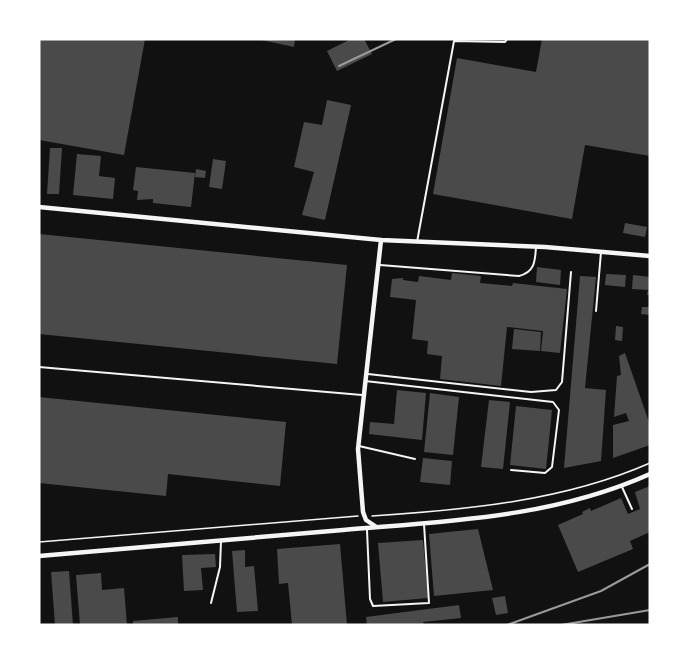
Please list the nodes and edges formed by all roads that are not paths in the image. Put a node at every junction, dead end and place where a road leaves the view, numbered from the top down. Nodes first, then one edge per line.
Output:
1 (507, 39) edge
2 (39, 207) edge
3 (381, 240) junction
4 (417, 242) junction
5 (536, 247) junction
6 (601, 252) junction
7 (650, 256) edge
8 (378, 265) junction
9 (571, 272) dead end
10 (596, 311) dead end
11 (39, 367) edge
12 (366, 373) junction
13 (365, 381) junction
14 (363, 395) junction
15 (358, 446) junction
16 (415, 459) dead end
17 (511, 470) dead end
18 (650, 474) edge
19 (621, 486) junction
20 (632, 509) dead end
21 (424, 524) junction
22 (367, 528) junction
23 (377, 528) junction
24 (221, 541) junction
25 (39, 556) edge
26 (39, 584) edge
27 (211, 603) dead end
28 (39, 605) edge

1 - 4 lane
2 - 3 street
3 - 4 street
3 - 8 street
4 - 5 street
5 - 6 street
5 - 8 lane
6 - 7 street
6 - 10 lane
8 - 12 street
9 - 12 lane
11 - 14 lane
12 - 13 street
13 - 14 street
13 - 17 lane
14 - 15 street
15 - 16 lane
15 - 23 street
18 - 19 street
19 - 20 lane
19 - 21 street
21 - 22 lane
21 - 23 street
22 - 23 street
22 - 24 street
24 - 25 street
24 - 27 lane
26 - 28 lane

